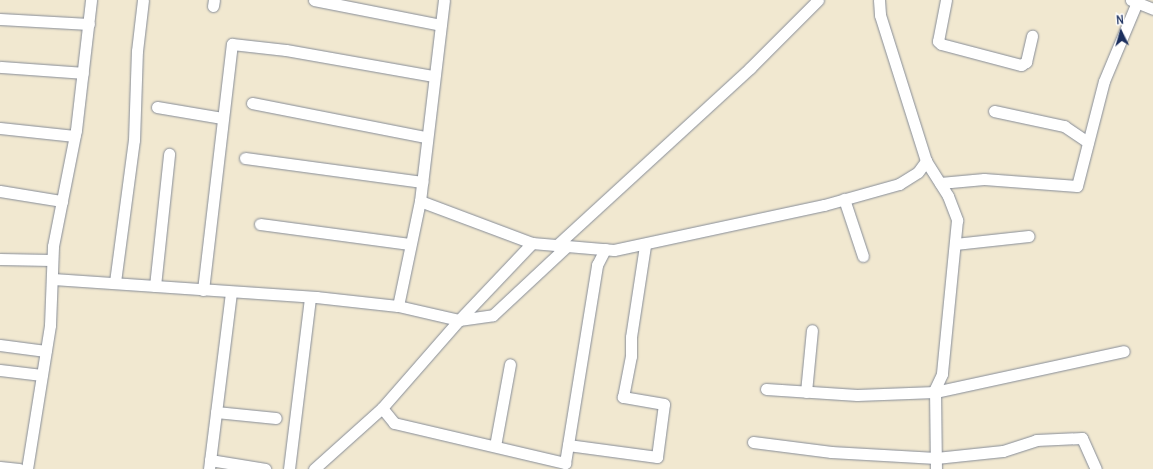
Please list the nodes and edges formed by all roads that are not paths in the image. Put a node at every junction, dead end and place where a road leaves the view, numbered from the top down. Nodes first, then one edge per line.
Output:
1 (91, 0) edge
2 (143, 0) edge
3 (314, 0) edge
4 (444, 0) edge
5 (818, 0) edge
6 (878, 0) edge
7 (946, 0) edge
8 (1133, 1) edge
9 (1153, 9) edge
10 (0, 19) edge
11 (89, 24) junction
12 (441, 25) junction
13 (1032, 36) dead end
14 (0, 67) edge
15 (83, 73) junction
16 (434, 76) junction
17 (252, 103) dead end
18 (157, 107) dead end
19 (994, 111) dead end
20 (222, 118) junction
21 (0, 128) edge
22 (75, 136) junction
23 (426, 137) junction
24 (1088, 142) junction
25 (170, 154) dead end
26 (245, 158) dead end
27 (926, 161) junction
28 (422, 182) junction
29 (940, 183) junction
30 (0, 191) edge
31 (844, 199) junction
32 (62, 201) junction
33 (420, 201) junction
34 (260, 224) dead end
35 (1029, 236) dead end
36 (532, 243) junction
37 (410, 244) junction
38 (954, 244) junction
39 (562, 245) junction
40 (645, 245) junction
41 (605, 249) junction
42 (863, 256) dead end
43 (0, 259) edge
44 (51, 260) junction
45 (53, 279) junction
46 (114, 282) junction
47 (155, 286) junction
48 (203, 290) junction
49 (231, 292) junction
50 (310, 297) junction
51 (398, 306) junction
52 (459, 320) junction
53 (812, 330) dead end
54 (0, 345) edge
55 (46, 351) junction
56 (1124, 351) dead end
57 (510, 364) dead end
58 (0, 370) edge
59 (42, 375) junction
60 (766, 389) dead end
61 (806, 392) junction
62 (935, 392) junction
63 (382, 408) junction
64 (216, 412) junction
65 (276, 418) dead end
66 (753, 442) dead end
67 (568, 445) junction
68 (495, 446) junction
69 (210, 464) edge
70 (936, 464) edge
71 (565, 466) edge
72 (0, 467) edge
73 (19, 469) edge
74 (27, 469) edge
75 (265, 469) edge
76 (289, 469) edge
77 (314, 469) edge
78 (1096, 469) edge

1 - 11 street
2 - 46 street
3 - 12 street
4 - 12 street
5 - 39 street
6 - 27 street
7 - 13 street
8 - 9 street
8 - 24 street
10 - 11 street
11 - 15 street
12 - 16 street
14 - 15 street
15 - 22 street
16 - 20 street
16 - 23 street
17 - 23 street
18 - 20 street
19 - 24 street
20 - 48 street
21 - 22 street
22 - 32 street
23 - 28 street
24 - 29 street
25 - 47 street
26 - 28 street
27 - 29 street
27 - 31 street
28 - 33 street
29 - 38 street
30 - 32 street
31 - 40 street
31 - 42 street
32 - 44 street
33 - 36 street
33 - 37 street
34 - 37 street
35 - 38 street
36 - 39 street
36 - 52 street
37 - 51 street
38 - 62 street
39 - 41 street
39 - 52 street
40 - 41 street
40 - 67 street
41 - 67 street
43 - 44 street
44 - 45 street
45 - 46 street
45 - 55 street
46 - 47 street
47 - 48 street
48 - 49 street
49 - 50 street
49 - 64 street
50 - 51 street
50 - 76 street
51 - 52 street
52 - 63 street
53 - 61 street
54 - 55 street
55 - 59 street
56 - 62 street
57 - 68 street
58 - 59 street
59 - 74 street
60 - 61 street
61 - 62 street
62 - 70 street
63 - 68 street
63 - 77 street
64 - 65 street
64 - 69 street
66 - 70 street
67 - 71 street
68 - 71 street
69 - 75 street
70 - 78 street
72 - 73 street

